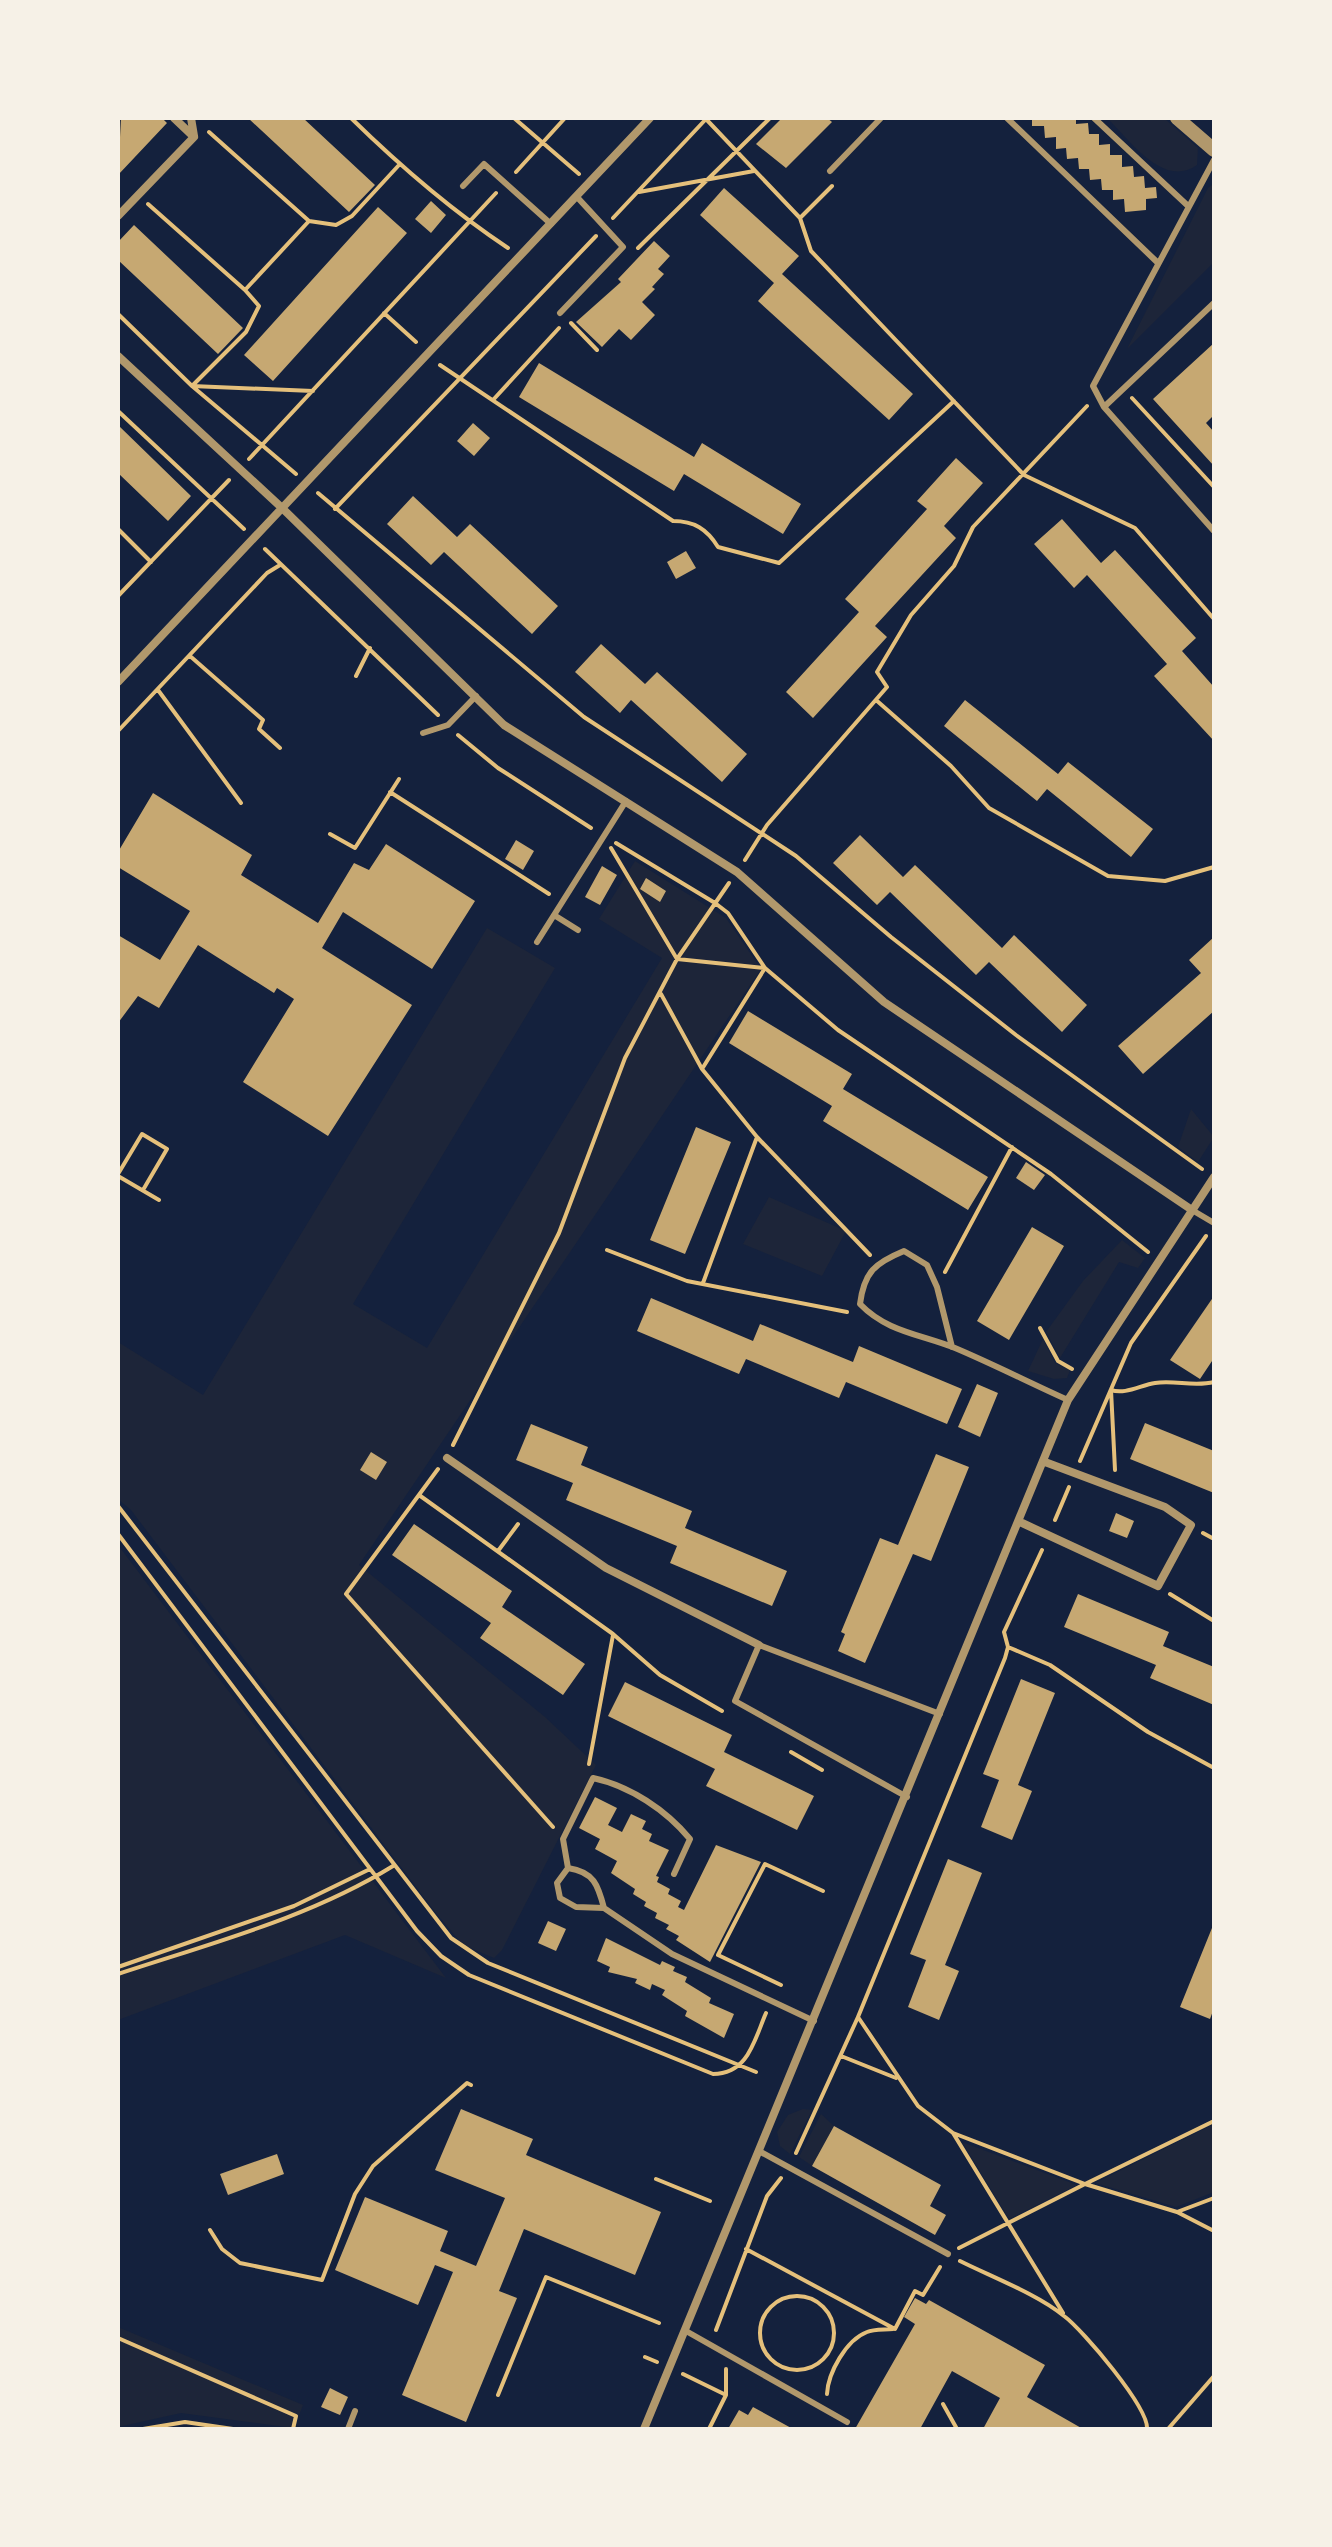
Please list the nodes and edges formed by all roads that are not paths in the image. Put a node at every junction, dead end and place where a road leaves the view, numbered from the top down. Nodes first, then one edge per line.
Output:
1 (174, 118) edge
2 (191, 118) edge
3 (650, 118) edge
4 (881, 118) edge
5 (1007, 118) edge
6 (1094, 118) edge
7 (1177, 118) edge
8 (194, 137) junction
9 (1214, 150) edge
10 (1214, 160) edge
11 (830, 171) road end
12 (463, 186) dead end
13 (577, 197) junction
14 (1187, 205) junction
15 (118, 216) edge
16 (551, 224) junction
17 (1157, 262) junction
18 (1214, 303) edge
19 (560, 313) dead end
20 (118, 356) edge
21 (1104, 407) junction
22 (282, 508) junction
23 (1214, 531) edge
24 (118, 682) edge
25 (476, 696) junction
26 (423, 733) dead end
27 (626, 801) junction
28 (554, 915) junction
29 (578, 930) dead end
30 (537, 942) dead end
31 (1214, 1178) edge
32 (1192, 1210) junction
33 (1214, 1224) edge
34 (952, 1347) junction
35 (1068, 1400) junction
36 (447, 1458) road end
37 (1045, 1462) junction
38 (1020, 1522) junction
39 (759, 1645) junction
40 (940, 1714) junction
41 (907, 1797) junction
42 (568, 1868) junction
43 (674, 1874) dead end
44 (604, 1908) junction
45 (814, 2021) junction
46 (759, 2151) junction
47 (948, 2254) road end
48 (686, 2331) junction
49 (355, 2411) dead end
50 (847, 2422) dead end
51 (348, 2429) edge
52 (644, 2429) edge

1 - 8 street
2 - 8 street
3 - 13 street
4 - 11 lane
5 - 17 lane
6 - 14 lane
7 - 9 street
8 - 15 street
10 - 14 lane
12 - 16 lane
13 - 16 street
13 - 19 lane
14 - 17 lane
16 - 22 street
17 - 21 lane
18 - 21 lane
20 - 22 street
21 - 23 lane
22 - 24 street
22 - 25 street
25 - 26 lane
25 - 27 street
27 - 28 lane
27 - 32 street
28 - 29 lane
28 - 30 lane
31 - 32 street
32 - 33 lane
32 - 35 street
34 - 34 lane
34 - 35 lane
35 - 37 street
36 - 39 street
37 - 38 street
37 - 38 street
38 - 40 street
39 - 40 lane
39 - 41 lane
40 - 41 street
41 - 45 street
42 - 43 lane
42 - 44 lane
42 - 44 lane
44 - 45 lane
45 - 46 street
46 - 47 lane
46 - 48 street
48 - 50 lane
48 - 52 street
49 - 51 lane

